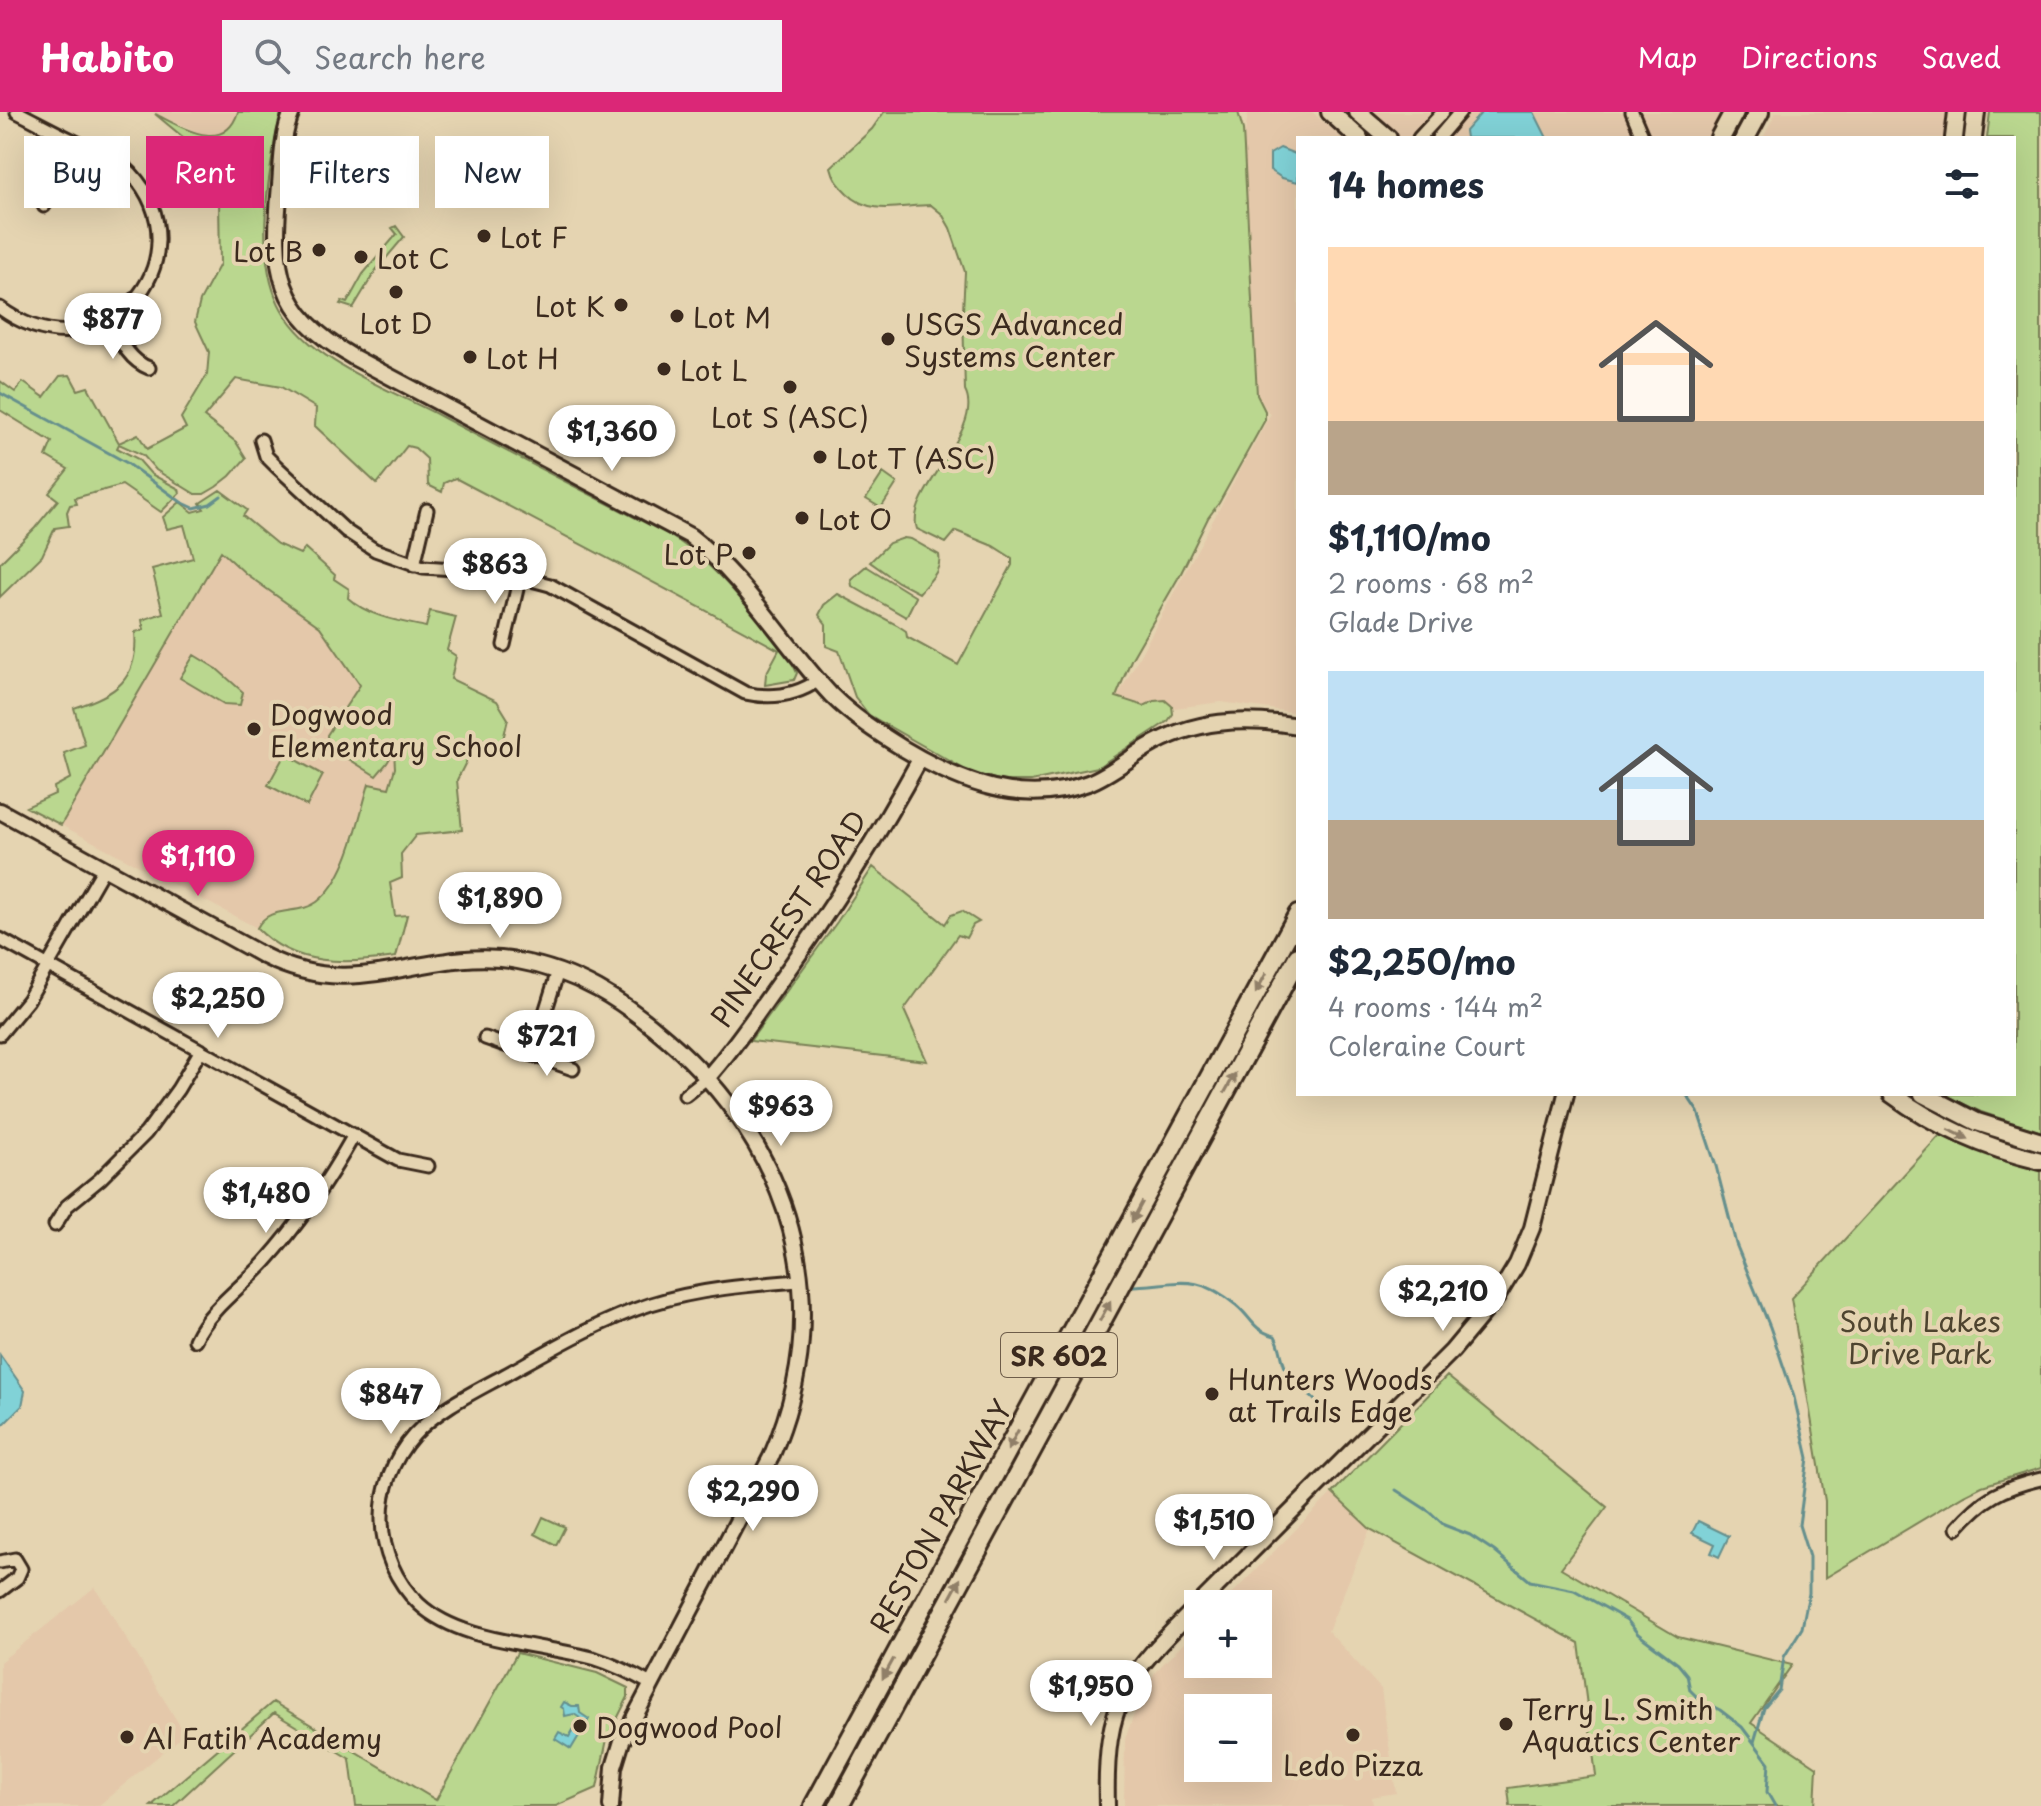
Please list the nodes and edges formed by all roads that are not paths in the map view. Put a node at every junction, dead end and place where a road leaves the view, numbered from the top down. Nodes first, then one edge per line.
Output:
1 (17, 112) edge
2 (292, 112) edge
3 (1330, 112) edge
4 (1358, 112) edge
5 (1443, 112) edge
6 (1460, 112) edge
7 (1632, 112) edge
8 (1734, 112) edge
9 (1759, 112) edge
10 (1957, 112) edge
11 (1976, 112) edge
12 (63, 136) edge
13 (1357, 136) edge
14 (1386, 136) edge
15 (1421, 136) edge
16 (1440, 136) edge
17 (1642, 136) edge
18 (1721, 136) edge
19 (1746, 136) edge
20 (1954, 136) edge
21 (1973, 136) edge
22 (130, 174) edge
23 (0, 308) edge
24 (110, 320) junction
25 (149, 368) dead end
26 (261, 440) dead end
27 (427, 510) dead end
28 (414, 565) junction
29 (520, 576) junction
30 (504, 645) dead end
31 (819, 680) junction
32 (1296, 726) edge
33 (920, 759) junction
34 (0, 811) edge
35 (104, 868) junction
36 (1296, 919) edge
37 (0, 939) edge
38 (1296, 961) edge
39 (47, 965) junction
40 (558, 971) junction
41 (0, 1034) edge
42 (485, 1038) dead end
43 (201, 1050) junction
44 (532, 1054) junction
45 (573, 1069) dead end
46 (708, 1077) junction
47 (685, 1095) dead end
48 (1566, 1096) edge
49 (1895, 1096) edge
50 (1927, 1096) edge
51 (354, 1135) junction
52 (2041, 1142) edge
53 (2041, 1161) edge
54 (428, 1166) dead end
55 (55, 1225) dead end
56 (800, 1281) junction
57 (195, 1340) dead end
58 (2041, 1479) edge
59 (1957, 1528) dead end
60 (0, 1562) edge
61 (1212, 1590) edge
62 (0, 1591) edge
63 (1184, 1619) edge
64 (651, 1684) junction
65 (611, 1806) edge
66 (814, 1806) edge
67 (839, 1806) edge
68 (1107, 1806) edge

1 - 12 street
2 - 31 street
3 - 13 main road
4 - 14 main road
5 - 15 street
6 - 16 street
7 - 17 street
8 - 18 main road
9 - 19 main road
10 - 20 main road
11 - 21 main road
22 - 24 street
23 - 24 street
24 - 25 street
26 - 28 street
27 - 28 street
28 - 29 street
29 - 30 street
29 - 31 street
31 - 33 street
32 - 33 street
33 - 46 street, PINECREST ROAD
34 - 35 street
35 - 39 street
35 - 40 street
36 -> 66 main road, RESTON PARKWAY / SR 602
37 - 39 street
67 -> 38 main road, RESTON PARKWAY / SR 602
39 - 41 street
39 - 43 street
40 - 44 street
40 - 46 street
42 - 44 street
43 - 51 street
43 - 55 street
44 - 45 street
46 - 47 street, PINECREST ROAD
46 - 56 street
48 - 61 street
49 -> 53 main road
50 - 52 main road
51 - 54 street
51 - 57 street
56 - 64 street
56 - 64 street
58 - 59 street
60 - 62 street
63 - 68 street
64 - 65 street

